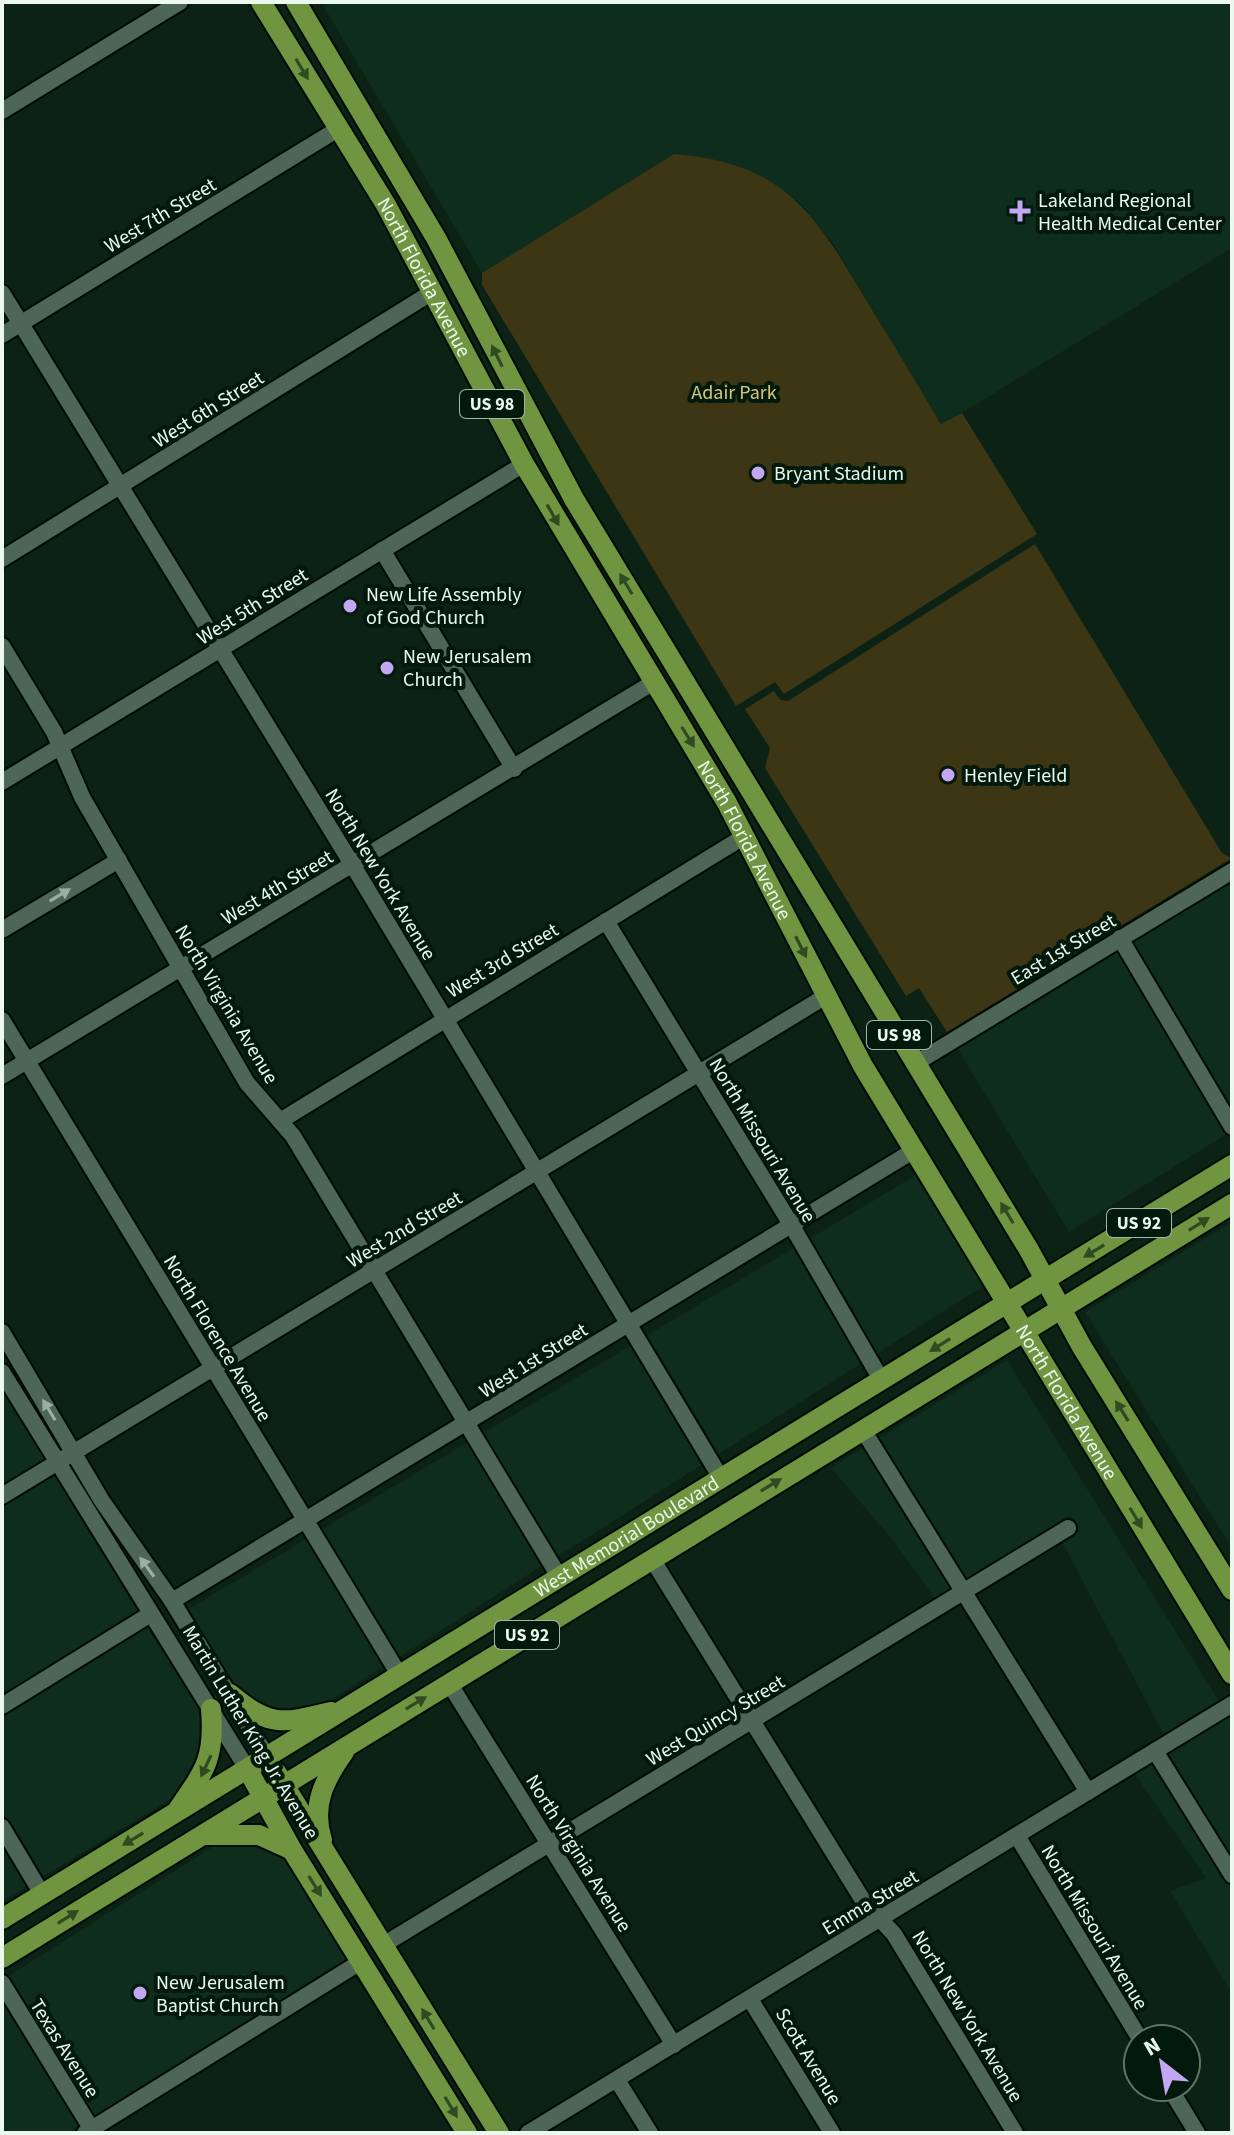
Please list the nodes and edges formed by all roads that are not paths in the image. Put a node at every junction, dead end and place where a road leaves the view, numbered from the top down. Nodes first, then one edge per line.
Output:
1 (180, 2) edge
2 (261, 2) edge
3 (296, 2) edge
4 (2, 111) edge
5 (338, 129) junction
6 (434, 291) junction
7 (2, 293) edge
8 (20, 323) junction
9 (2, 335) edge
10 (524, 464) junction
11 (121, 487) junction
12 (574, 499) junction
13 (382, 550) junction
14 (2, 559) edge
15 (2, 646) edge
16 (220, 649) junction
17 (654, 682) junction
18 (60, 746) junction
19 (514, 769) junction
20 (2, 782) edge
21 (745, 836) junction
22 (119, 860) junction
23 (352, 864) junction
24 (1232, 871) edge
25 (606, 921) junction
26 (2, 930) edge
27 (1120, 938) junction
28 (181, 968) junction
29 (826, 996) junction
30 (444, 1018) junction
31 (2, 1020) edge
32 (27, 1061) junction
33 (916, 1063) junction
34 (698, 1072) junction
35 (2, 1076) edge
36 (944, 1109) junction
37 (280, 1121) junction
38 (1232, 1127) edge
39 (913, 1151) junction
40 (1232, 1165) edge
41 (536, 1172) junction
42 (1232, 1204) edge
43 (792, 1226) junction
44 (375, 1271) junction
45 (1046, 1281) junction
46 (1006, 1305) junction
47 (1061, 1309) junction
48 (629, 1324) junction
49 (1024, 1332) junction
50 (4, 1341) edge
51 (212, 1366) junction
52 (2, 1372) edge
53 (882, 1381) junction
54 (468, 1423) junction
55 (863, 1430) junction
56 (74, 1451) junction
57 (59, 1461) junction
58 (721, 1478) junction
59 (2, 1496) edge
60 (304, 1522) junction
61 (1068, 1528) dead end
62 (652, 1559) junction
63 (560, 1578) junction
64 (1232, 1590) edge
65 (964, 1591) junction
66 (172, 1601) junction
67 (149, 1615) junction
68 (1232, 1674) edge
69 (400, 1676) junction
70 (449, 1683) junction
71 (230, 1694) junction
72 (1232, 1704) edge
73 (2, 1706) edge
74 (211, 1709) junction
75 (346, 1709) junction
76 (754, 1720) junction
77 (350, 1743) junction
78 (1155, 1751) junction
79 (268, 1758) junction
80 (248, 1770) junction
81 (282, 1785) junction
82 (1088, 1792) junction
83 (262, 1797) junction
84 (174, 1815) junction
85 (2, 1827) edge
86 (200, 1835) junction
87 (1017, 1836) junction
88 (550, 1843) junction
89 (292, 1850) junction
90 (330, 1862) junction
91 (1232, 1875) edge
92 (42, 1894) junction
93 (2, 1919) edge
94 (880, 1920) junction
95 (383, 1945) junction
96 (2, 1958) edge
97 (362, 1961) junction
98 (2, 1983) edge
99 (750, 1999) junction
100 (1130, 2023) edge
101 (674, 2045) junction
102 (617, 2080) junction
103 (1179, 2103) edge
104 (90, 2132) edge
105 (467, 2133) edge
106 (499, 2133) edge
107 (528, 2133) edge
108 (650, 2133) edge
109 (832, 2133) edge
110 (1015, 2133) edge
111 (1197, 2133) edge

1 - 4 street
2 -> 5 main road, North Florida Avenue / US 98
12 -> 3 main road, North Florida Avenue / US 98
5 - 6 main road, North Florida Avenue / US 98
5 - 8 street, West 7th Street
6 - 10 main road, North Florida Avenue / US 98
6 - 11 street, West 6th Street
7 - 8 street, North New York Avenue
8 - 9 street, West 7th Street
8 - 11 street, North New York Avenue
10 - 12 main road
10 - 13 street, West 5th Street
10 -> 17 main road, North Florida Avenue / US 98
11 - 14 street, West 6th Street
11 - 16 street, North New York Avenue
33 -> 12 main road, North Florida Avenue / US 98
13 - 16 street, West 5th Street
13 - 19 street
15 - 18 street, North Virginia Avenue
16 - 18 street, West 5th Street
16 - 23 street, North New York Avenue
17 - 19 street, West 4th Street
17 -> 21 main road, North Florida Avenue / US 98
18 - 20 street, West 5th Street
18 - 22 street, North Virginia Avenue
19 - 23 street, West 4th Street
21 - 25 street, West 3rd Street
21 -> 29 main road, North Florida Avenue / US 98
21 - 36 main road
26 -> 22 street
22 - 28 street, North Virginia Avenue
23 - 28 street, West 4th Street
23 - 30 street, North New York Avenue
24 - 27 street, East 1st Street
25 - 30 street, West 3rd Street
25 - 34 street, North Missouri Avenue
27 - 33 street, East 1st Street
27 - 38 street
28 - 32 street, West 4th Street
28 - 37 street, North Virginia Avenue
29 - 34 street, West 2nd Street
29 - 39 main road, North Florida Avenue / US 98
30 - 37 street, West 3rd Street
30 - 41 street, North New York Avenue
31 - 32 street, North Florence Avenue
32 - 35 street, West 4th Street
32 - 51 street, North Florence Avenue
33 - 36 main road, North Florida Avenue / US 98
34 - 41 street, West 2nd Street
34 - 43 street, North Missouri Avenue
45 -> 36 main road, North Florida Avenue / US 98
37 - 44 street, North Virginia Avenue
39 - 43 street, West 1st Street
39 - 46 main road, North Florida Avenue / US 98
40 -> 45 main road, US 92
41 - 44 street, West 2nd Street
41 - 48 street, North New York Avenue
47 -> 42 main road, US 92
43 - 48 street, West 1st Street
43 - 53 street, North Missouri Avenue
44 - 51 street, West 2nd Street
44 - 54 street, North Virginia Avenue
45 - 46 main road, West Memorial Boulevard / US 92
45 - 47 main road, North Florida Avenue / US 98
46 - 49 main road, North Florida Avenue / US 98
46 -> 53 main road, West Memorial Boulevard / US 92
47 - 49 main road, US 92
64 -> 47 main road, North Florida Avenue / US 98
48 - 54 street, West 1st Street
48 - 58 street, North New York Avenue
49 - 55 main road, West Memorial Boulevard / US 92
49 -> 68 main road, North Florida Avenue / US 98
56 -> 50 street, Martin Luther King Jr. Avenue
51 - 56 street, West 2nd Street
51 - 60 street, North Florence Avenue
52 - 57 street, Martin Luther King Jr. Avenue
53 - 58 main road, West Memorial Boulevard / US 92
54 - 60 street, West 1st Street
54 - 63 street, North Virginia Avenue
62 -> 55 main road, West Memorial Boulevard / US 92
55 - 65 street
56 - 57 street, West 2nd Street
66 -> 56 street, Martin Luther King Jr. Avenue
57 - 59 street, West 2nd Street
57 - 67 street, Martin Luther King Jr. Avenue
58 - 63 main road, West Memorial Boulevard / US 92
60 - 66 street, West 1st Street
60 - 69 street, North Florence Avenue
61 - 65 street, West Quincy Street
62 - 70 main road, West Memorial Boulevard / US 92
62 - 76 street, North New York Avenue
63 - 69 main road, West Memorial Boulevard / US 92
65 - 76 street, West Quincy Street
65 - 82 street
66 - 71 street, Martin Luther King Jr. Avenue
67 - 73 street
67 - 74 street, Martin Luther King Jr. Avenue
69 - 75 main road, West Memorial Boulevard / US 92
77 -> 70 main road, West Memorial Boulevard / US 92
70 - 88 street, North Virginia Avenue
71 - 75 main road
71 - 79 street, Martin Luther King Jr. Avenue
72 - 78 street, Emma Street
74 - 80 street, Martin Luther King Jr. Avenue
74 -> 84 main road
75 - 79 main road, West Memorial Boulevard / US 92
76 - 88 street, West Quincy Street
76 - 94 street, North New York Avenue
77 - 81 main road, West Memorial Boulevard / US 92
77 - 90 main road
78 - 82 street, Emma Street
78 - 91 street
79 - 80 main road, West Memorial Boulevard / US 92
79 - 81 main road, Martin Luther King Jr. Avenue
80 - 83 main road, Martin Luther King Jr. Avenue
80 - 84 main road, West Memorial Boulevard / US 92
81 - 83 main road, West Memorial Boulevard / US 92
81 - 90 main road, Martin Luther King Jr. Avenue
82 - 87 street, Emma Street
83 - 86 main road, West Memorial Boulevard / US 92
83 - 89 main road, Martin Luther King Jr. Avenue
84 -> 92 main road, West Memorial Boulevard / US 92
85 - 92 street
86 - 89 main road
96 -> 86 main road, West Memorial Boulevard / US 92
87 - 94 street, Emma Street
87 - 100 street, North Missouri Avenue
88 - 95 street, West Quincy Street
88 - 101 street, North Virginia Avenue
89 -> 97 main road, Martin Luther King Jr. Avenue
90 - 95 main road, Martin Luther King Jr. Avenue
92 - 93 main road, West Memorial Boulevard / US 92
94 - 99 street, Emma Street
94 - 110 street, North New York Avenue
106 -> 95 main road, Martin Luther King Jr. Avenue
97 - 104 street
97 -> 105 main road, Martin Luther King Jr. Avenue
98 - 104 street, Texas Avenue
99 - 101 street, Emma Street
99 - 109 street, Scott Avenue
101 - 102 street, Emma Street
102 - 107 street, Emma Street
102 - 108 street
103 - 111 street

